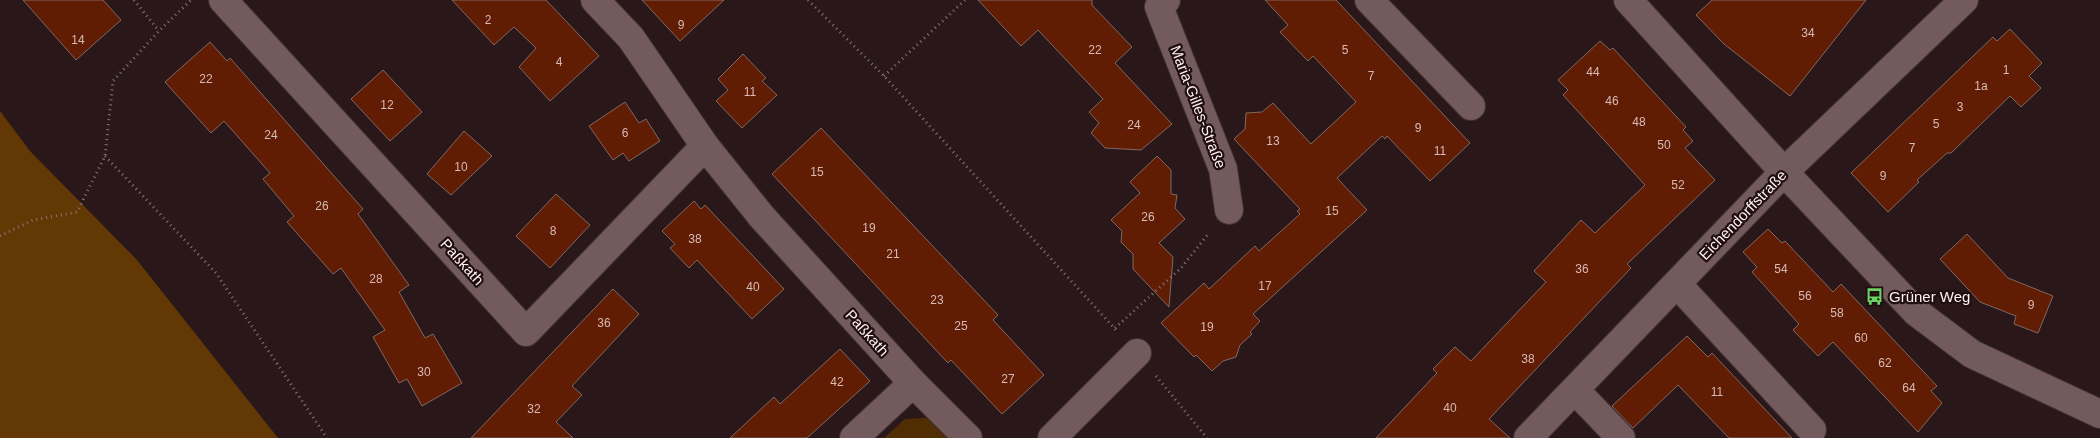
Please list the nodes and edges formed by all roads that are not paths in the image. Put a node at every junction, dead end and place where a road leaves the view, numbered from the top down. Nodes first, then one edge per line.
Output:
1 (223, 0) edge
2 (595, 0) edge
3 (1369, 0) edge
4 (1628, 0) edge
5 (1964, 0) edge
6 (1159, 2) edge
7 (1470, 106) dead end
8 (706, 146) junction
9 (1784, 172) junction
10 (1229, 210) road end
11 (1677, 284) junction
12 (1138, 353) road end
13 (913, 383) junction
14 (1575, 390) junction
15 (2100, 414) edge
16 (1812, 430) dead end
17 (854, 438) edge
18 (968, 438) edge
19 (1052, 438) edge
20 (1528, 438) edge
21 (1621, 438) edge

1 - 8 street, Paßkath
2 - 8 street, Paßkath
3 - 7 street
4 - 9 street
5 - 9 street, Eichendorffstraße
6 - 10 street, Maria-Gilles-Straße
8 - 13 street, Paßkath
9 - 11 street, Eichendorffstraße
9 - 15 street
11 - 14 street, Eichendorffstraße
11 - 16 street
12 - 19 street
13 - 17 street
13 - 18 street, Paßkath
14 - 20 street, Eichendorffstraße
14 - 21 street

